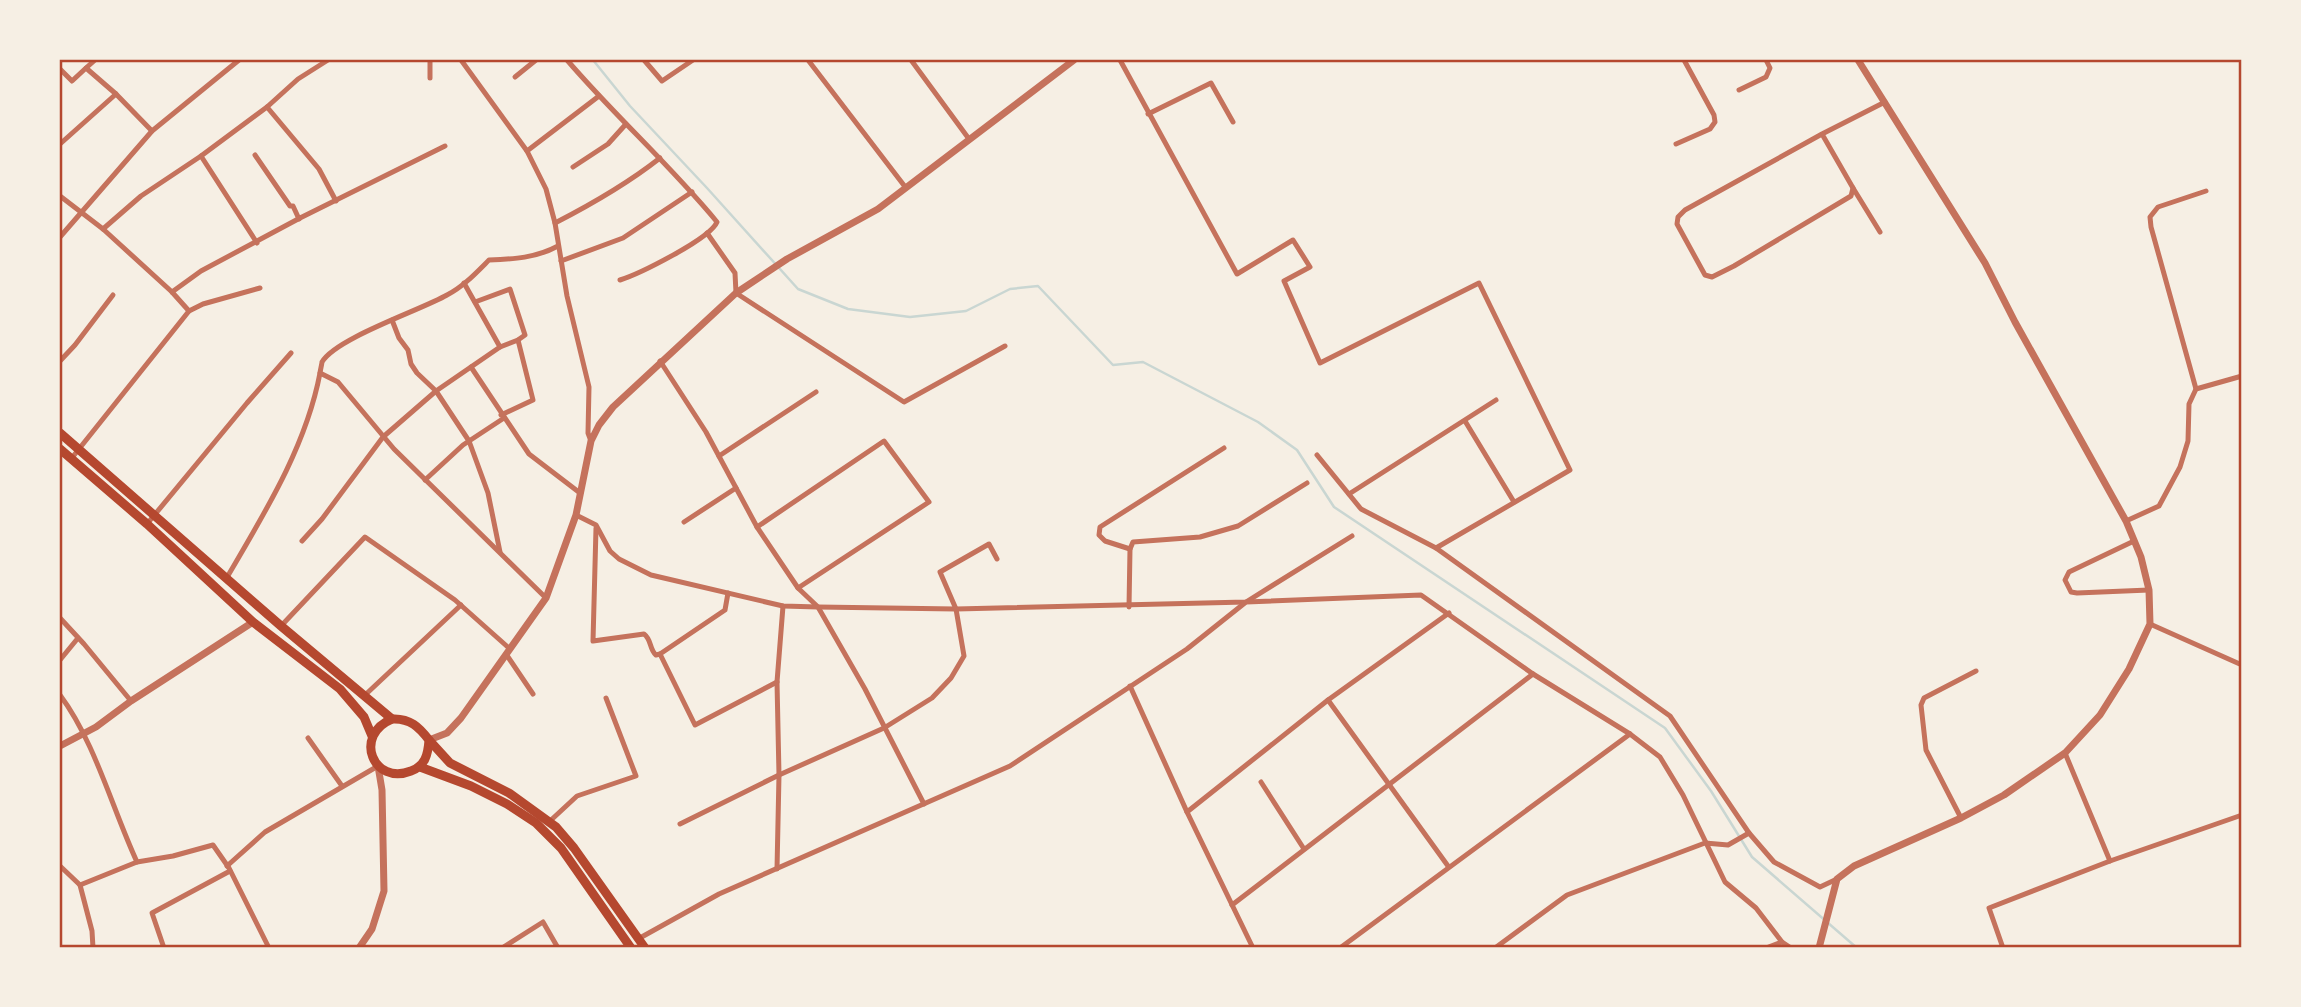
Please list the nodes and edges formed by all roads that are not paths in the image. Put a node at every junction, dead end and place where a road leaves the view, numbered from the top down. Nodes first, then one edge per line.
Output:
1 (96, 60) edge
2 (239, 60) edge
3 (328, 60) edge
4 (430, 60) edge
5 (461, 60) edge
6 (536, 60) edge
7 (567, 60) edge
8 (644, 60) edge
9 (693, 60) edge
10 (808, 60) edge
11 (911, 60) edge
12 (1074, 60) edge
13 (1120, 60) edge
14 (1684, 60) edge
15 (1766, 60) edge
16 (1858, 60) edge
17 (86, 68) junction
18 (60, 69) edge
19 (515, 76) dead end
20 (430, 78) dead end
21 (1739, 90) dead end
22 (116, 94) junction
23 (599, 96) junction
24 (1885, 102) junction
25 (267, 107) junction
26 (1148, 114) junction
27 (1233, 122) dead end
28 (626, 124) junction
29 (152, 131) junction
30 (1822, 134) junction
31 (969, 139) junction
32 (60, 144) edge
33 (1676, 144) dead end
34 (445, 146) dead end
35 (527, 151) junction
36 (255, 155) dead end
37 (201, 156) junction
38 (660, 158) junction
39 (573, 167) dead end
40 (906, 188) junction
41 (1853, 188) junction
42 (2206, 191) dead end
43 (692, 192) junction
44 (60, 196) edge
45 (336, 201) junction
46 (80, 214) junction
47 (299, 219) junction
48 (555, 223) junction
49 (103, 229) junction
50 (1880, 232) dead end
51 (707, 233) junction
52 (60, 237) edge
53 (257, 243) junction
54 (558, 246) junction
55 (561, 261) junction
56 (620, 280) dead end
57 (464, 283) junction
58 (260, 288) dead end
59 (172, 292) junction
60 (736, 293) junction
61 (113, 295) dead end
62 (475, 302) junction
63 (189, 311) junction
64 (392, 320) junction
65 (518, 340) junction
66 (1005, 346) dead end
67 (499, 347) junction
68 (291, 353) dead end
69 (60, 361) edge
70 (660, 361) junction
71 (471, 367) junction
72 (320, 373) junction
73 (2242, 376) edge
74 (2196, 389) junction
75 (436, 391) junction
76 (816, 391) dead end
77 (1496, 400) dead end
78 (502, 416) junction
79 (1465, 421) junction
80 (60, 433) edge
81 (383, 437) junction
82 (469, 440) junction
83 (591, 441) junction
84 (1224, 447) dead end
85 (60, 449) edge
86 (79, 450) junction
87 (1317, 455) dead end
88 (719, 456) junction
89 (71, 459) junction
90 (425, 480) junction
91 (1307, 483) dead end
92 (736, 488) junction
93 (580, 493) junction
94 (1349, 494) junction
95 (1514, 502) junction
96 (576, 515) junction
97 (150, 520) junction
98 (2126, 521) junction
99 (684, 522) dead end
100 (596, 525) junction
101 (757, 527) junction
102 (1352, 536) dead end
103 (302, 541) dead end
104 (2134, 541) junction
105 (1436, 548) junction
106 (1130, 549) junction
107 (500, 552) junction
108 (997, 558) dead end
109 (226, 579) junction
110 (798, 588) junction
111 (2149, 590) junction
112 (727, 593) junction
113 (546, 598) junction
114 (1246, 602) junction
115 (461, 605) junction
116 (783, 607) junction
117 (818, 607) junction
118 (1129, 607) junction
119 (956, 609) junction
120 (1449, 613) junction
121 (60, 618) edge
122 (253, 622) junction
123 (2150, 624) junction
124 (281, 626) junction
125 (78, 638) junction
126 (508, 651) junction
127 (660, 654) junction
128 (60, 660) edge
129 (2242, 665) edge
130 (1976, 671) dead end
131 (1533, 674) junction
132 (777, 682) junction
133 (1130, 686) junction
134 (533, 694) dead end
135 (60, 695) edge
136 (365, 696) junction
137 (606, 698) dead end
138 (1328, 699) junction
139 (131, 701) junction
140 (392, 719) junction
141 (884, 728) junction
142 (1630, 734) junction
143 (82, 735) junction
144 (372, 736) junction
145 (308, 738) dead end
146 (429, 740) junction
147 (60, 746) edge
148 (2065, 753) junction
149 (378, 766) junction
150 (420, 767) junction
151 (779, 775) junction
152 (1261, 782) dead end
153 (1387, 784) junction
154 (342, 786) junction
155 (924, 804) junction
156 (1187, 812) junction
157 (2242, 816) edge
158 (1961, 818) junction
159 (550, 821) junction
160 (680, 824) dead end
161 (1749, 833) junction
162 (1705, 843) junction
163 (1304, 849) junction
164 (2110, 861) junction
165 (137, 862) junction
166 (60, 866) edge
167 (1448, 866) junction
168 (229, 868) junction
169 (777, 869) junction
170 (1837, 879) junction
171 (80, 885) junction
172 (1233, 905) junction
173 (638, 939) junction
174 (1782, 942) junction
175 (555, 946) edge
176 (630, 946) edge
177 (93, 947) edge
178 (164, 947) edge
179 (269, 947) edge
180 (359, 947) edge
181 (502, 947) edge
182 (645, 947) edge
183 (1253, 947) edge
184 (1340, 947) edge
185 (1494, 947) edge
186 (1766, 947) edge
187 (1791, 947) edge
188 (1819, 947) edge
189 (2003, 947) edge

1 - 17 street
2 - 29 street
3 - 25 street
4 - 20 street
5 - 35 street
6 - 19 street
7 - 23 street
8 - 9 street
10 - 40 street
11 - 31 street
12 - 31 street
13 - 26 street
14 - 33 street
15 - 21 street
16 - 24 street
17 - 18 street
17 - 22 street
22 - 29 street
22 - 32 street
23 - 28 street
23 - 35 street
24 - 30 street
24 - 98 street
25 - 37 street
25 - 45 street
26 - 27 street
26 - 95 street
28 - 38 street
28 - 39 street
29 - 46 street
30 - 41 street
30 - 41 street
31 - 40 street
34 - 45 street
35 - 48 street
36 - 47 street
37 - 49 street
37 - 53 street
38 - 43 street
38 - 48 street
40 - 60 street
41 - 50 street
42 - 74 street
43 - 51 street
43 - 55 street
44 - 46 street
45 - 47 street
46 - 49 street
46 - 52 street
47 - 53 street
48 - 54 street
49 - 59 street
51 - 56 street
51 - 60 street
53 - 59 street
54 - 55 street
54 - 57 street
55 - 83 street
57 - 62 street
57 - 64 street
58 - 63 street
59 - 63 street
60 - 66 street
60 - 70 street
61 - 69 street
62 - 65 street
62 - 67 street
63 - 86 street
64 - 72 street
64 - 75 street
65 - 67 street
65 - 78 street
67 - 71 street
68 - 97 street
70 - 83 street
70 - 88 street
71 - 75 street
71 - 78 street
72 - 81 street
72 - 109 street
73 - 74 street
74 - 98 street
75 - 81 street
75 - 82 street
76 - 88 street
77 - 79 street
78 - 82 street
78 - 93 street
79 - 94 street
79 - 95 street
80 - 86 main road
81 - 90 street
81 - 103 street
82 - 90 street
82 - 107 street
83 - 93 street
84 - 106 street
85 - 89 main road
86 - 89 street
86 - 97 main road
87 - 94 street
88 - 92 street
89 - 97 main road
90 - 107 street
91 - 106 street
92 - 99 street
92 - 101 street
93 - 96 street
94 - 105 street
95 - 105 street
96 - 100 street
96 - 113 street
97 - 109 main road
97 - 122 main road
98 - 104 street
100 - 112 street
100 - 127 street
101 - 110 street
101 - 110 street
102 - 114 street
104 - 111 street
104 - 111 street
105 - 161 street
106 - 118 street
107 - 113 street
108 - 119 street
109 - 124 main road
110 - 117 street
111 - 123 street
112 - 116 street
112 - 127 street
113 - 126 street
114 - 118 street
114 - 120 street
114 - 133 street
115 - 124 street
115 - 126 street
115 - 136 street
116 - 117 street
116 - 132 street
117 - 119 street
117 - 141 street
118 - 119 street
119 - 141 street
120 - 131 street
120 - 138 street
121 - 125 street
122 - 139 street
122 - 144 main road
123 - 129 street
123 - 148 street
124 - 136 main road
125 - 128 street
125 - 139 street
126 - 134 street
126 - 146 street
127 - 132 street
130 - 158 street
131 - 142 street
131 - 153 street
132 - 151 street
133 - 155 street
133 - 156 street
135 - 143 street
136 - 140 main road
137 - 159 street
138 - 153 street
138 - 156 street
139 - 143 street
140 - 144 main road
140 - 146 main road
141 - 151 street
141 - 155 street
142 - 162 street
142 - 167 street
143 - 147 street
143 - 165 street
144 - 149 main road
145 - 154 street
146 - 150 main road
146 - 159 main road
148 - 158 street
148 - 164 street
149 - 150 main road
149 - 154 street
149 - 180 street
150 - 176 main road
151 - 160 street
151 - 169 street
152 - 163 street
153 - 163 street
153 - 167 street
154 - 168 street
155 - 169 street
156 - 172 street
157 - 164 street
158 - 170 street
159 - 173 main road
161 - 162 street
161 - 170 street
162 - 174 street
162 - 185 street
163 - 172 street
164 - 189 street
165 - 168 street
165 - 171 street
166 - 171 street
167 - 184 street
168 - 178 street
168 - 179 street
169 - 173 street
170 - 188 street
171 - 177 street
172 - 183 street
173 - 176 street
173 - 182 main road
174 - 186 street
174 - 187 street
175 - 181 street

